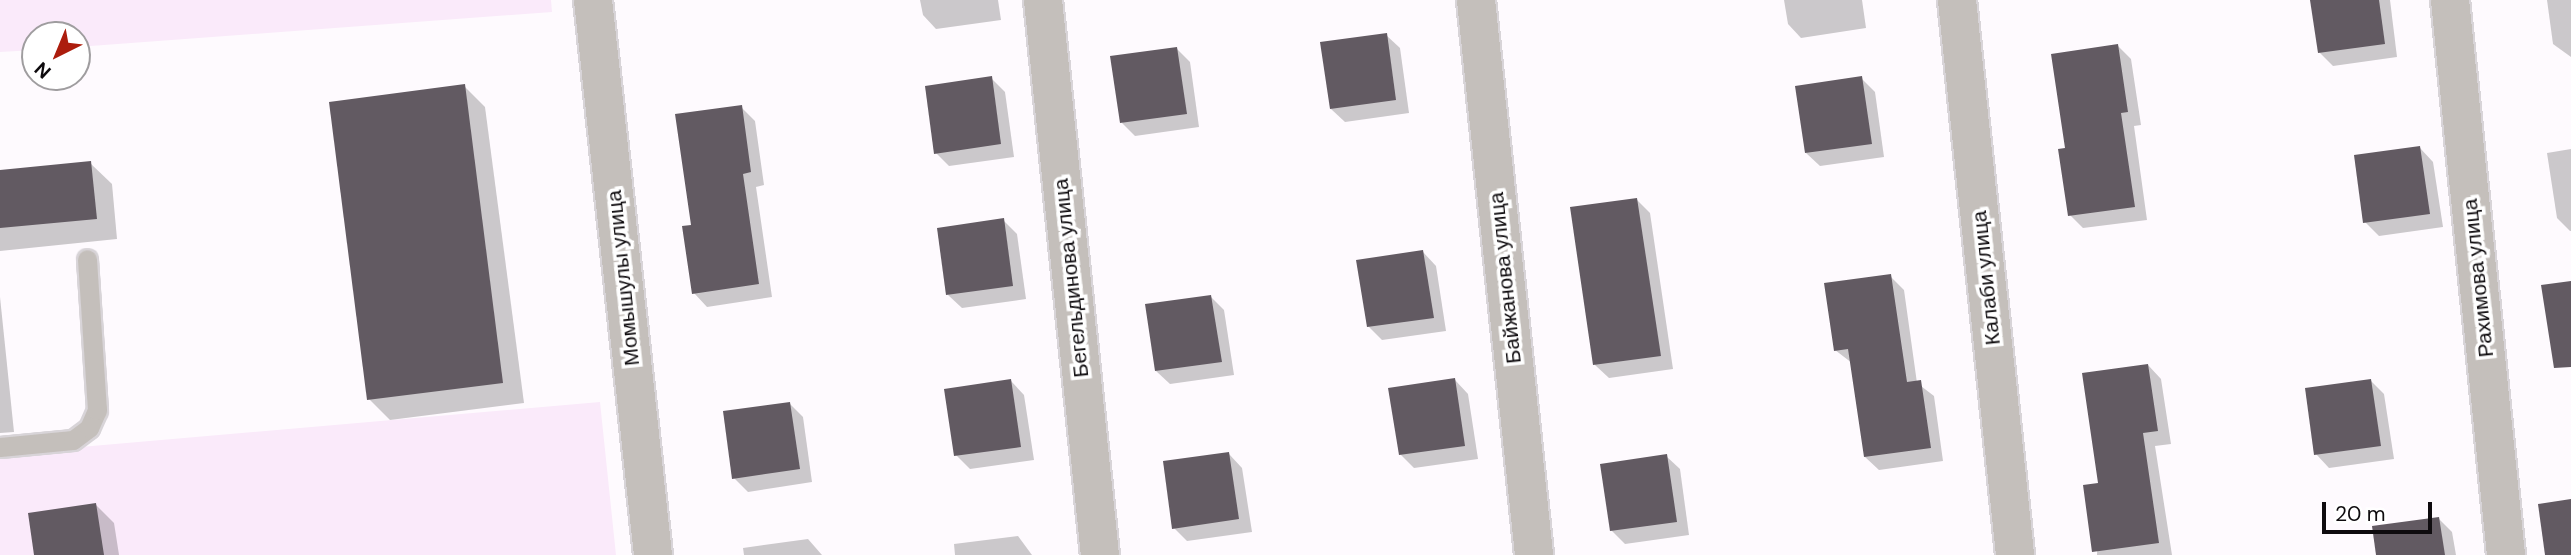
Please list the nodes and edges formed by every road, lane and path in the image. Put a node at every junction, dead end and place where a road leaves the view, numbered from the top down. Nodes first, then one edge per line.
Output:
1 (593, 0) edge
2 (1043, 0) edge
3 (1476, 0) edge
4 (1957, 0) edge
5 (2450, 0) edge
6 (87, 259) dead end
7 (0, 447) edge
8 (653, 555) edge
9 (1100, 555) edge
10 (1534, 555) edge
11 (2015, 555) edge
12 (2506, 555) edge

1 - 8 street, Момышулы улица
2 - 9 street, Бегельдинова улица
3 - 10 street, Байжанова улица
4 - 11 street, Калаби улица
5 - 12 street, Рахимова улица
6 - 7 lane

